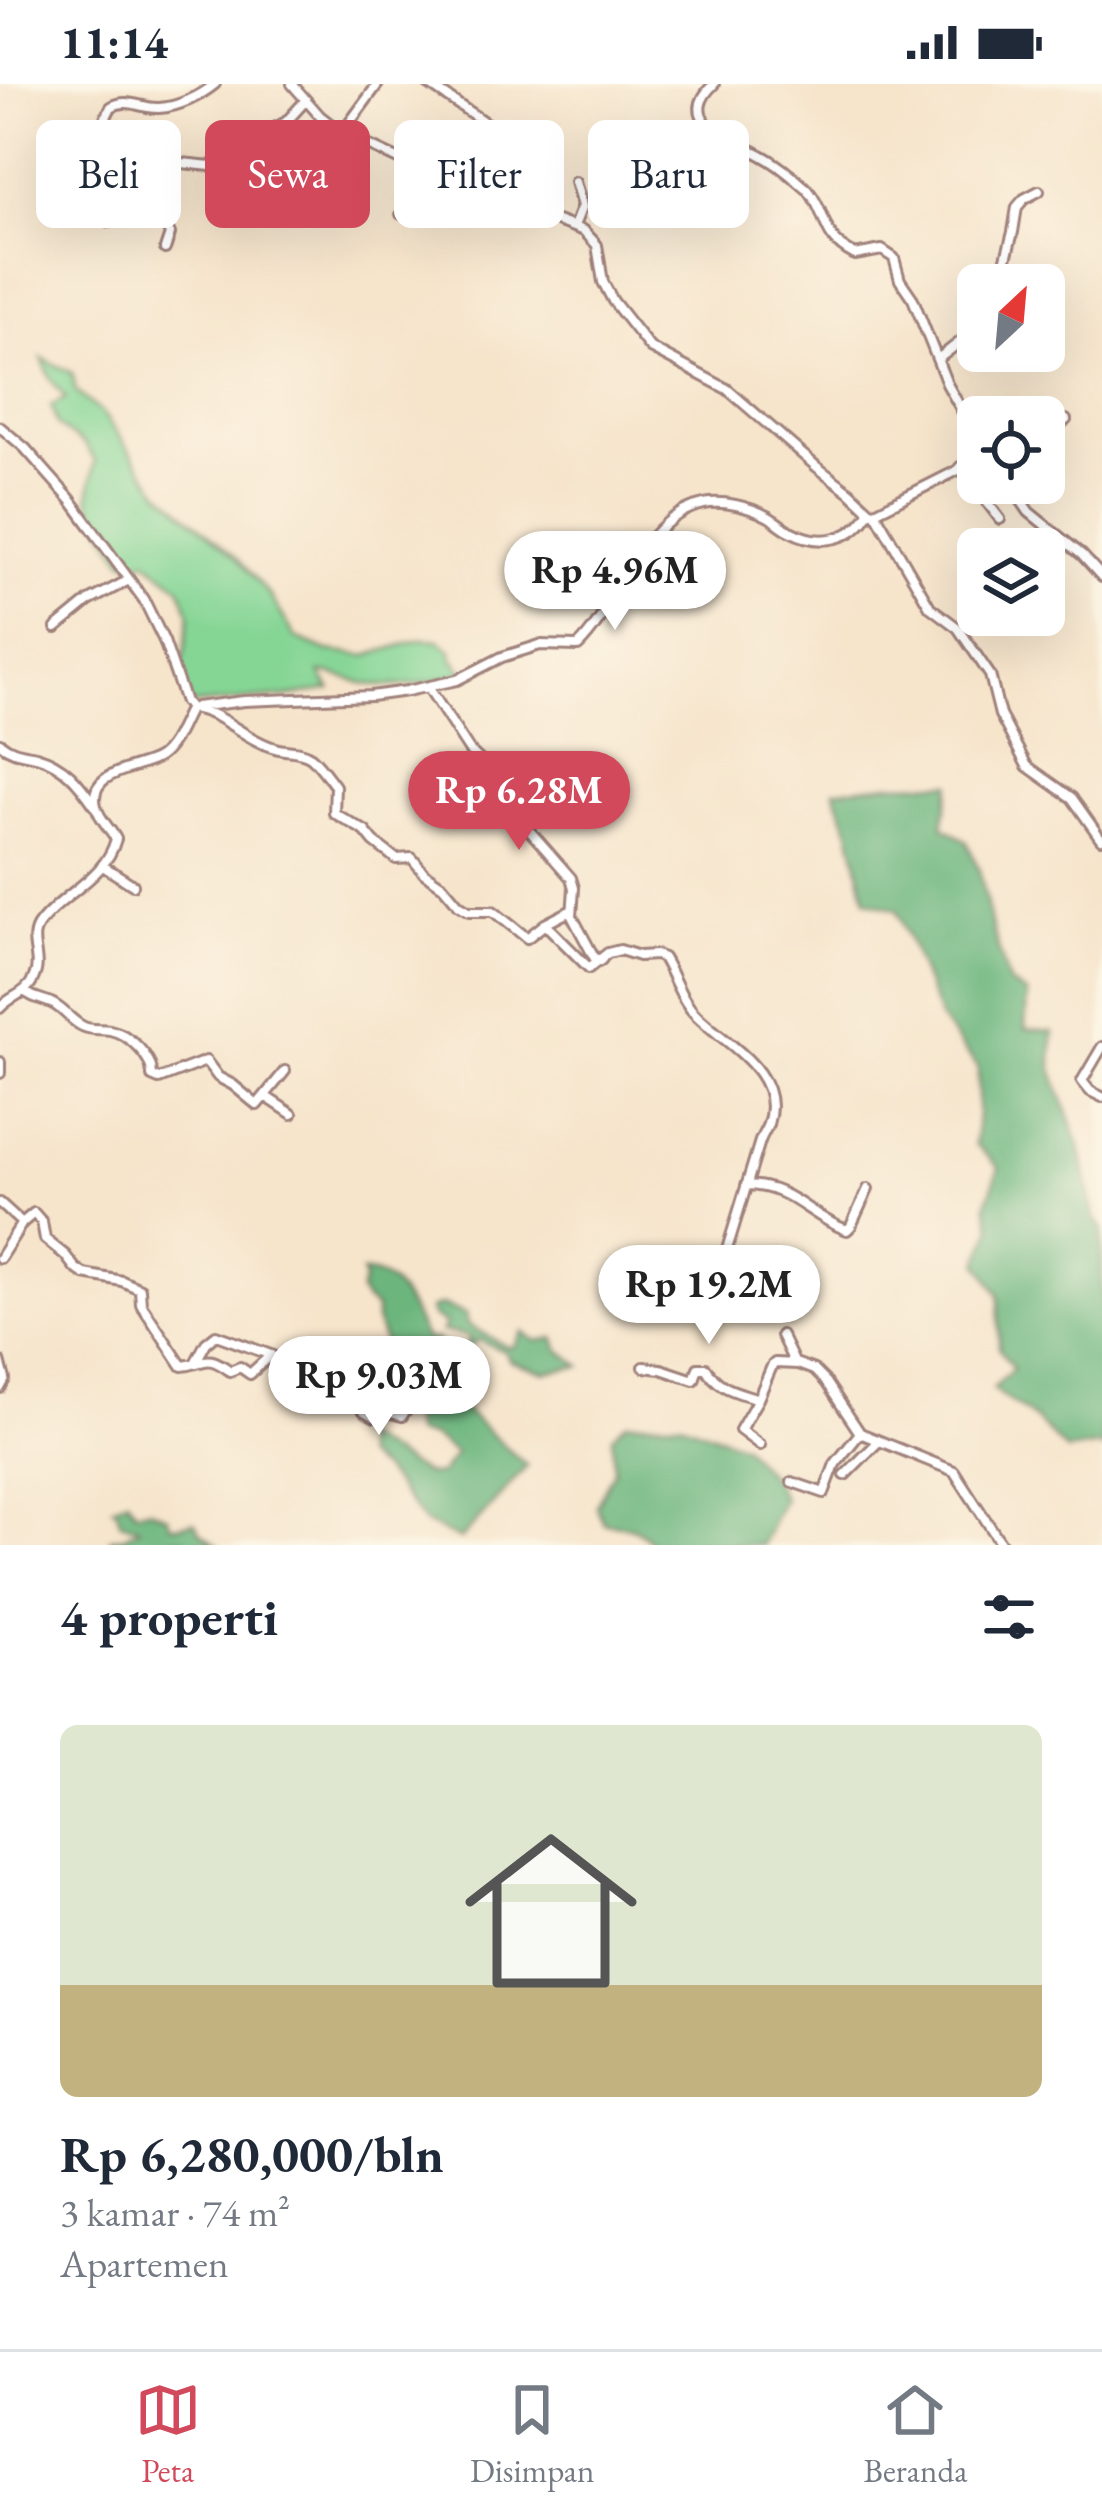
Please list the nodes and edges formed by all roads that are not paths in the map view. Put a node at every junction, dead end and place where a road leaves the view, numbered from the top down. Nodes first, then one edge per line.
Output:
1 (214, 84) edge
2 (292, 84) edge
3 (378, 84) edge
4 (428, 84) edge
5 (714, 84) edge
6 (305, 100) junction
7 (104, 120) edge
8 (324, 120) edge
9 (352, 120) edge
10 (481, 120) edge
11 (575, 182) dead end
12 (1039, 191) dead end
13 (564, 222) edge
14 (574, 226) junction
15 (165, 249) dead end
16 (1005, 264) edge
17 (957, 344) edge
18 (938, 359) junction
19 (957, 402) edge
20 (0, 427) edge
21 (957, 468) edge
22 (989, 504) edge
23 (1023, 504) edge
24 (872, 511) junction
25 (1000, 519) dead end
26 (1102, 577) edge
27 (129, 580) junction
28 (56, 628) dead end
29 (428, 687) junction
30 (192, 708) junction
31 (0, 743) edge
32 (96, 807) junction
33 (1101, 839) edge
34 (103, 866) junction
35 (133, 885) dead end
36 (572, 910) junction
37 (545, 924) junction
38 (608, 953) junction
39 (25, 992) junction
40 (0, 1008) edge
41 (1102, 1047) edge
42 (0, 1062) edge
43 (285, 1071) dead end
44 (0, 1073) edge
45 (265, 1096) junction
46 (1102, 1097) edge
47 (292, 1114) dead end
48 (746, 1185) junction
49 (868, 1190) dead end
50 (0, 1203) edge
51 (22, 1223) junction
52 (0, 1258) edge
53 (721, 1270) dead end
54 (781, 1335) dead end
55 (271, 1355) junction
56 (0, 1361) edge
57 (194, 1363) junction
58 (795, 1364) junction
59 (644, 1367) dead end
60 (329, 1373) dead end
61 (315, 1379) junction
62 (0, 1388) edge
63 (446, 1394) dead end
64 (758, 1399) junction
65 (860, 1432) junction
66 (878, 1442) junction
67 (760, 1445) dead end
68 (845, 1474) dead end
69 (792, 1481) dead end
70 (1002, 1545) edge

1 - 7 street
2 - 6 street
3 - 9 street
4 - 10 street
5 - 18 street
6 - 8 street
6 - 15 street
11 - 14 street
12 - 16 street
13 - 14 street
14 - 24 street
17 - 18 street
18 - 19 street
20 - 27 street
21 - 24 street
22 - 25 street
23 - 26 street
24 - 29 street
24 - 33 street
27 - 28 street
27 - 30 street
29 - 30 street
29 - 36 street
30 - 32 street
30 - 37 street
31 - 32 street
32 - 34 street
34 - 35 street
34 - 39 street
36 - 37 street
36 - 38 street
37 - 38 street
38 - 48 street
39 - 40 street
39 - 45 street
41 - 46 street
42 - 44 street
43 - 45 street
45 - 47 street
48 - 49 street
48 - 53 street
50 - 51 street
51 - 52 street
51 - 57 street
54 - 58 street
55 - 57 street
55 - 57 street
55 - 61 street
56 - 62 street
58 - 64 street
58 - 65 street
59 - 64 street
60 - 61 street
61 - 63 street
64 - 67 street
65 - 66 street
65 - 69 street
66 - 68 street
66 - 70 street

